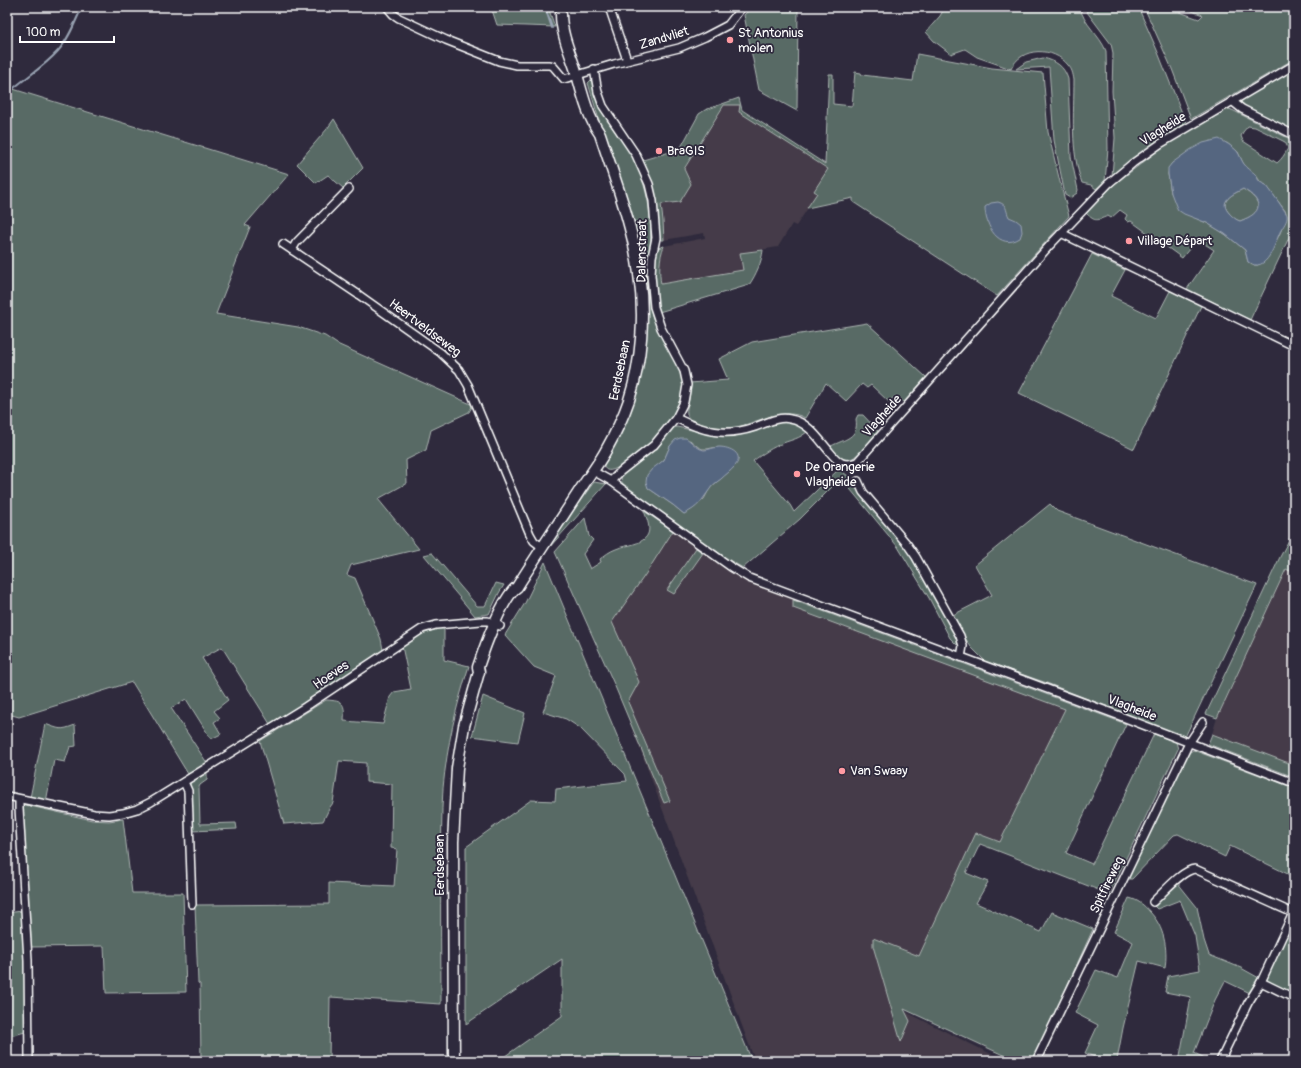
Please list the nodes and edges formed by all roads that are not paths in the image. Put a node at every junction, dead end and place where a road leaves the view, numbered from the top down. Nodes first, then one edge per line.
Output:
1 (387, 7) edge
2 (609, 7) edge
3 (742, 7) edge
4 (560, 11) edge
5 (627, 60) junction
6 (1294, 65) edge
7 (594, 69) junction
8 (580, 74) junction
9 (1232, 101) junction
10 (1294, 135) edge
11 (349, 189) dead end
12 (1061, 233) junction
13 (283, 244) dead end
14 (292, 250) junction
15 (1294, 346) edge
16 (676, 418) junction
17 (593, 471) junction
18 (858, 481) dead end
19 (611, 482) junction
20 (542, 547) junction
21 (498, 625) junction
22 (961, 657) junction
23 (1203, 722) dead end
24 (1189, 743) junction
25 (184, 782) junction
26 (1294, 783) edge
27 (7, 796) edge
28 (19, 799) junction
29 (1153, 902) dead end
30 (192, 904) dead end
31 (1293, 912) edge
32 (1261, 982) junction
33 (1294, 998) edge
34 (29, 1061) edge
35 (454, 1061) edge
36 (1036, 1061) edge
37 (1220, 1061) edge

1 - 8 street, Zandvliet
2 - 5 street
3 - 5 street, Zandvliet
4 - 8 main road, Eerdsebaan
5 - 7 street, Zandvliet
6 - 9 street, Vlagheide
7 - 8 street, Zandvliet
7 - 16 street, Dalenstraat
8 - 17 main road, Eerdsebaan
9 - 10 street
9 - 12 street, Vlagheide
11 - 14 street
12 - 15 street
12 - 16 street, Vlagheide
13 - 14 street, Heertveldseweg
14 - 20 street, Heertveldseweg
16 - 19 street, Dalenstraat
17 - 19 street, Vlagheide
17 - 20 main road, Eerdsebaan
18 - 22 street
19 - 22 street, Vlagheide
20 - 21 main road, Eerdsebaan
21 - 25 street, Hoeves
21 - 35 main road, Eerdsebaan
22 - 24 street, Vlagheide
23 - 24 street, Spitfireweg
24 - 26 street, Vlagheide
24 - 36 street, Spitfireweg
25 - 28 street, Hoeves
25 - 30 street
27 - 28 street, Hoeves
28 - 34 street
29 - 31 street
31 - 32 street
32 - 33 street
32 - 37 street

